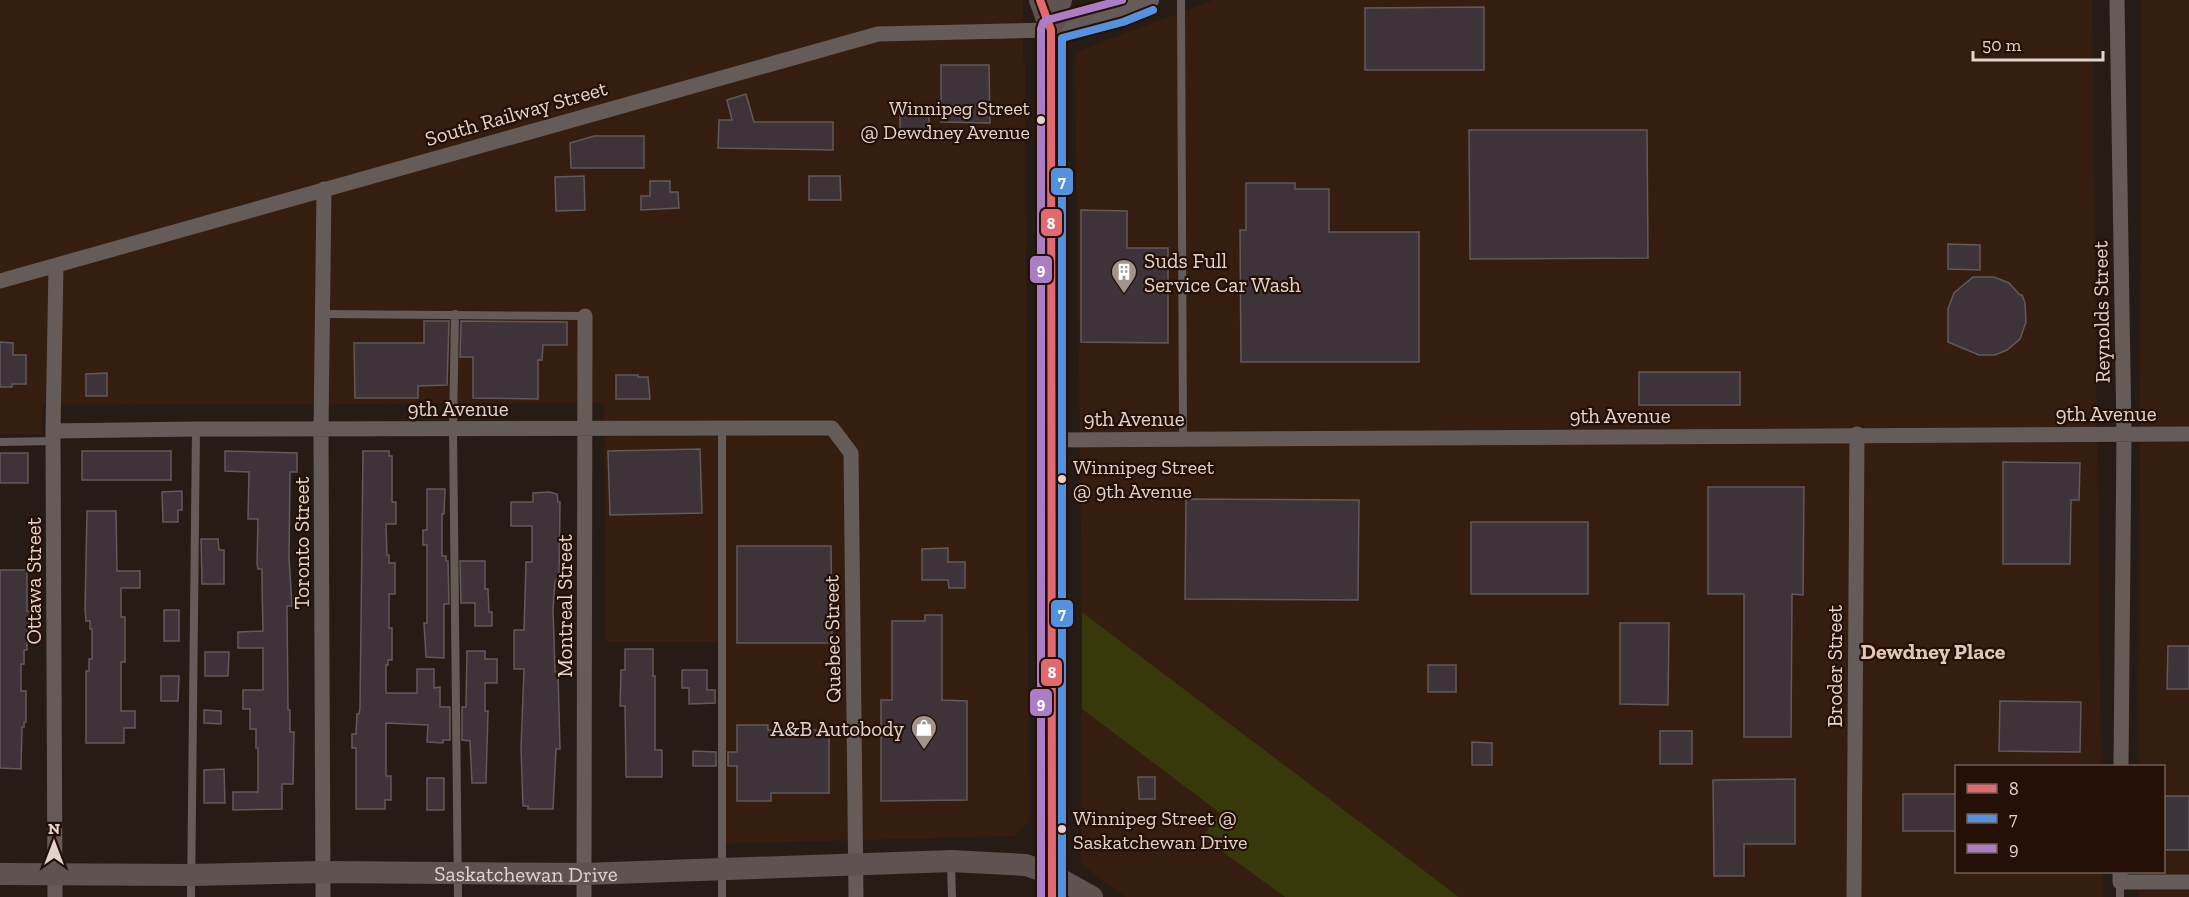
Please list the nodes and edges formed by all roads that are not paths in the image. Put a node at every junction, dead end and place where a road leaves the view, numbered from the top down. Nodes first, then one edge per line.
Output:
1 (1040, 0) edge
2 (1061, 0) edge
3 (1149, 0) edge
4 (1181, 0) edge
5 (2117, 0) edge
6 (1051, 30) junction
7 (324, 189) junction
8 (56, 266) junction
9 (0, 281) edge
10 (324, 315) junction
11 (455, 315) junction
12 (585, 316) joint
13 (453, 428) junction
14 (722, 428) junction
15 (196, 429) junction
16 (587, 429) junction
17 (321, 430) junction
18 (1857, 434) junction
19 (2124, 434) junction
20 (2189, 434) edge
21 (53, 436) junction
22 (1183, 439) junction
23 (1051, 440) junction
24 (0, 442) edge
25 (851, 453) joint
26 (2121, 765) edge
27 (951, 861) junction
28 (856, 863) junction
29 (722, 869) junction
30 (323, 872) junction
31 (458, 873) junction
32 (0, 874) edge
33 (56, 874) junction
34 (584, 874) junction
35 (1051, 874) junction
36 (2189, 882) edge
37 (2120, 884) edge
38 (191, 886) edge
39 (56, 897) edge
40 (323, 897) edge
41 (458, 897) edge
42 (584, 897) edge
43 (722, 897) edge
44 (856, 897) edge
45 (952, 897) edge
46 (1052, 897) edge
47 (1092, 897) edge
48 (1854, 897) edge

1 - 6 main road
2 - 6 main road
3 - 6 street
4 - 22 lane
5 - 19 street, Reynolds Street
6 - 7 street, South Railway Street
6 - 23 main road
7 - 8 street, South Railway Street
7 - 10 street, Toronto Street
8 - 9 street, South Railway Street
8 - 21 street, Ottawa Street
10 - 11 lane
10 - 17 street, Toronto Street
11 - 12 lane
11 - 13 lane
12 - 16 street, Montreal Street
13 - 16 street, 9th Avenue
13 - 17 street, 9th Avenue
13 - 31 lane
14 - 16 street, 9th Avenue
14 - 25 street, 9th Avenue
14 - 29 lane
15 - 17 street, 9th Avenue
15 - 21 street, 9th Avenue
15 - 38 lane
16 - 34 street, Montreal Street
17 - 30 street, Toronto Street
18 - 19 street, 9th Avenue
18 - 22 street, 9th Avenue
18 - 48 street, Broder Street
19 - 20 street, 9th Avenue
19 - 26 street, Reynolds Street
21 - 24 lane
21 - 33 street, Ottawa Street
22 - 23 street, 9th Avenue
23 - 35 main road
25 - 28 street, Quebec Street
27 - 28 main road, Saskatchewan Drive
27 - 35 main road, Saskatchewan Drive
27 - 45 lane
28 - 29 main road, Saskatchewan Drive
28 - 44 street, Quebec Street
29 - 34 main road, Saskatchewan Drive
29 - 43 lane
30 - 31 main road, Saskatchewan Drive
30 - 38 main road, Saskatchewan Drive
30 - 40 street, Toronto Street
31 - 34 main road, Saskatchewan Drive
31 - 41 lane
32 - 33 main road, Saskatchewan Drive
33 - 38 main road, Saskatchewan Drive
33 - 39 street, Ottawa Street
34 - 42 street, Montreal Street
35 - 46 main road
35 - 47 main road, Saskatchewan Drive
36 - 37 street

